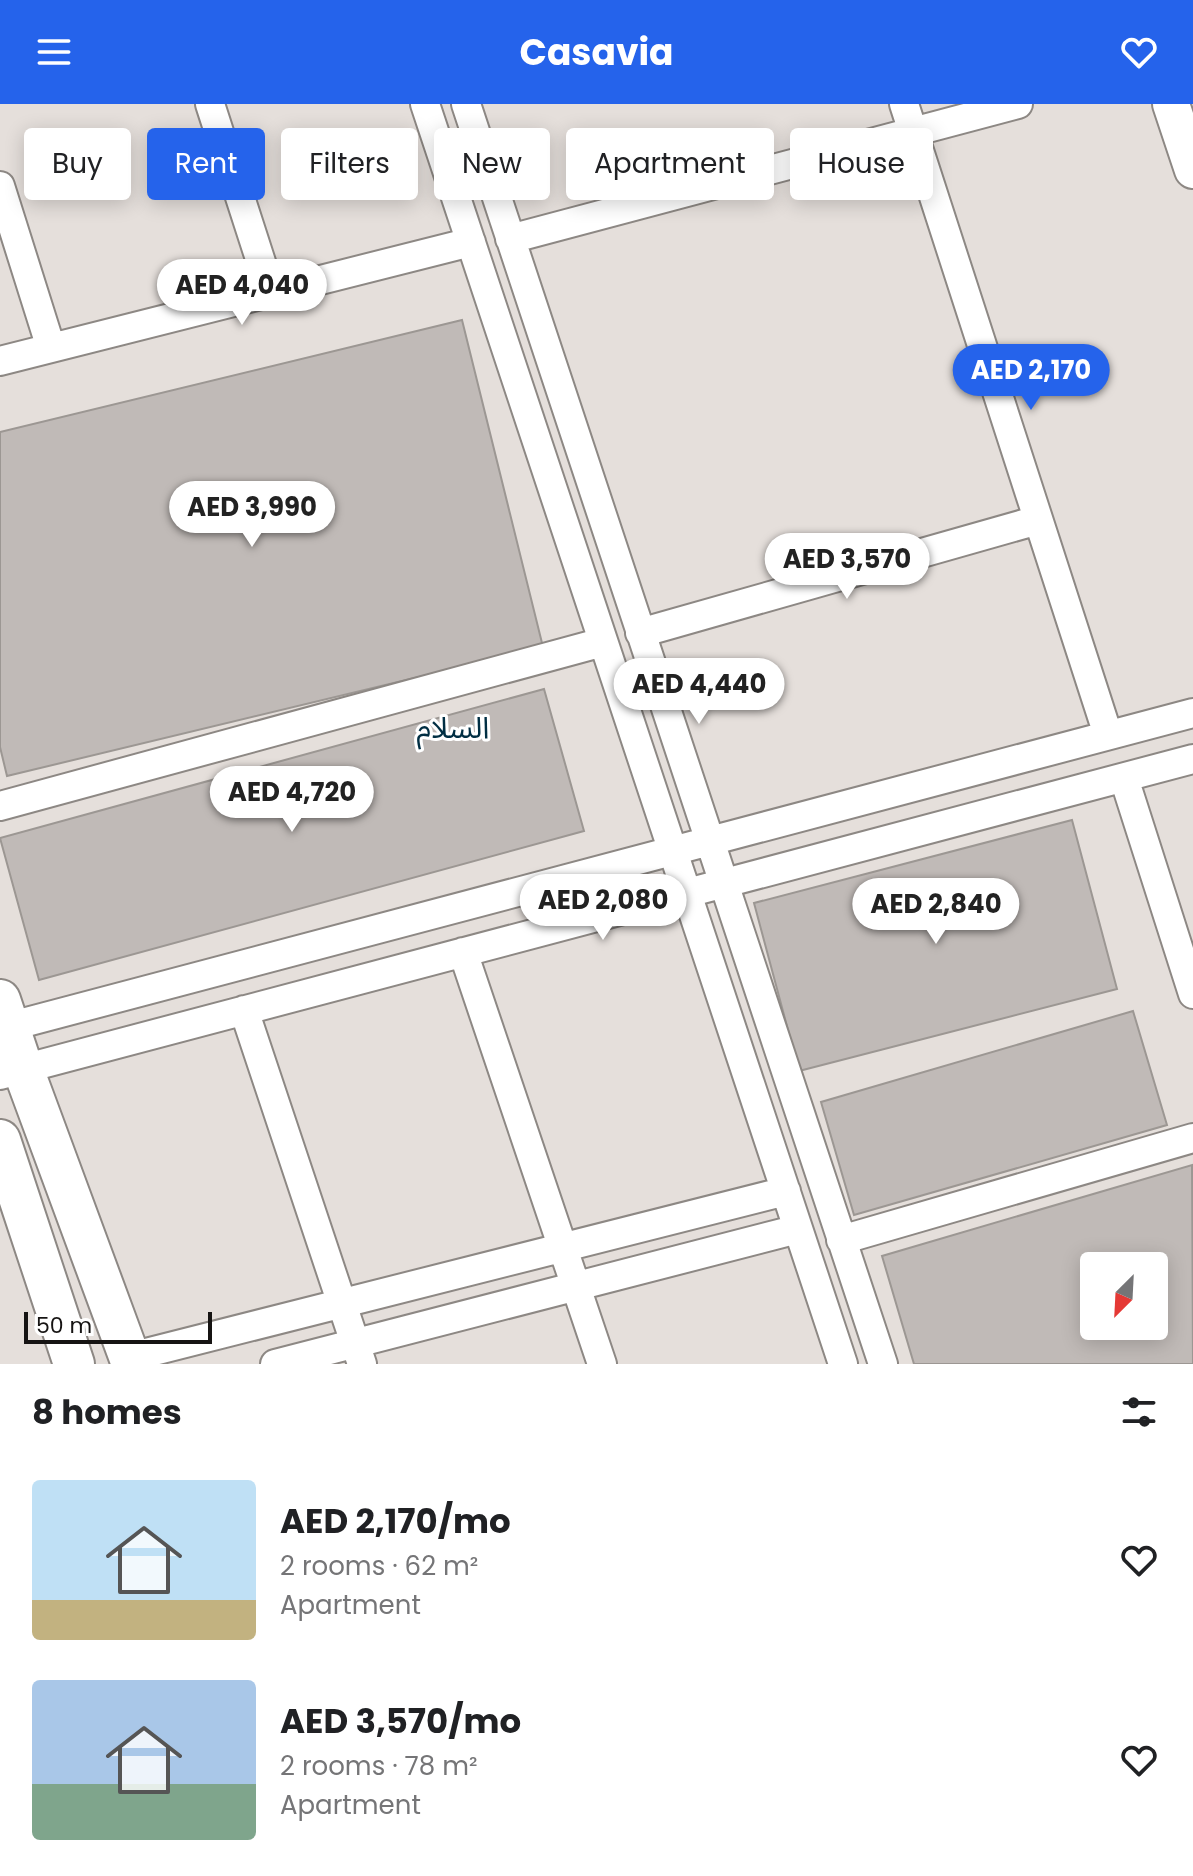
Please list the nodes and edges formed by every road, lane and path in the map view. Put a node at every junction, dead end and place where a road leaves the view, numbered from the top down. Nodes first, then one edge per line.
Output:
1 (210, 104) edge
2 (425, 104) edge
3 (466, 104) edge
4 (904, 104) edge
5 (1018, 104) edge
6 (1171, 104) edge
7 (912, 128) edge
8 (928, 128) edge
9 (790, 165) edge
10 (1193, 170) edge
11 (0, 186) edge
12 (933, 194) edge
13 (510, 239) junction
14 (471, 242) junction
15 (271, 293) junction
16 (51, 348) junction
17 (0, 361) edge
18 (1038, 520) junction
19 (640, 633) junction
20 (603, 642) junction
21 (1193, 713) edge
22 (1108, 735) junction
23 (1193, 759) edge
24 (1124, 778) junction
25 (0, 806) edge
26 (709, 841) junction
27 (673, 851) junction
28 (723, 884) junction
29 (687, 893) junction
30 (463, 952) junction
31 (1193, 994) edge
32 (244, 1010) junction
33 (3, 1019) edge
34 (11, 1072) edge
35 (1193, 1138) edge
36 (0, 1140) edge
37 (786, 1191) junction
38 (798, 1229) junction
39 (841, 1240) junction
40 (563, 1247) junction
41 (576, 1287) junction
42 (341, 1303) junction
43 (358, 1354) edge
44 (131, 1360) edge
45 (74, 1364) edge
46 (275, 1364) edge
47 (602, 1364) edge
48 (843, 1364) edge
49 (883, 1364) edge

1 - 15 street
2 - 14 street
3 - 13 street
4 - 7 street
5 - 8 street
6 - 10 street
9 - 13 street
11 - 16 street
12 - 18 street
13 - 19 street
14 - 15 street
14 - 20 street
15 - 16 street
16 - 17 street
18 - 19 street
18 - 22 street
19 - 26 street
20 - 25 street
20 - 27 street
21 - 22 street
22 - 26 street
23 - 24 street
24 - 28 street
24 - 31 street
26 - 27 street
26 - 28 street
27 - 29 street
27 - 33 street
28 - 29 street
28 - 39 street
29 - 30 street
29 - 37 street
30 - 32 street
30 - 40 street
32 - 34 street
32 - 42 street
33 - 34 main road
34 - 44 main road
35 - 39 street
36 - 45 main road
37 - 38 street
37 - 40 street
38 - 41 street
38 - 48 street
39 - 49 street
40 - 41 street
40 - 42 street
41 - 43 street
41 - 47 street
42 - 43 street
42 - 44 street
43 - 46 street

